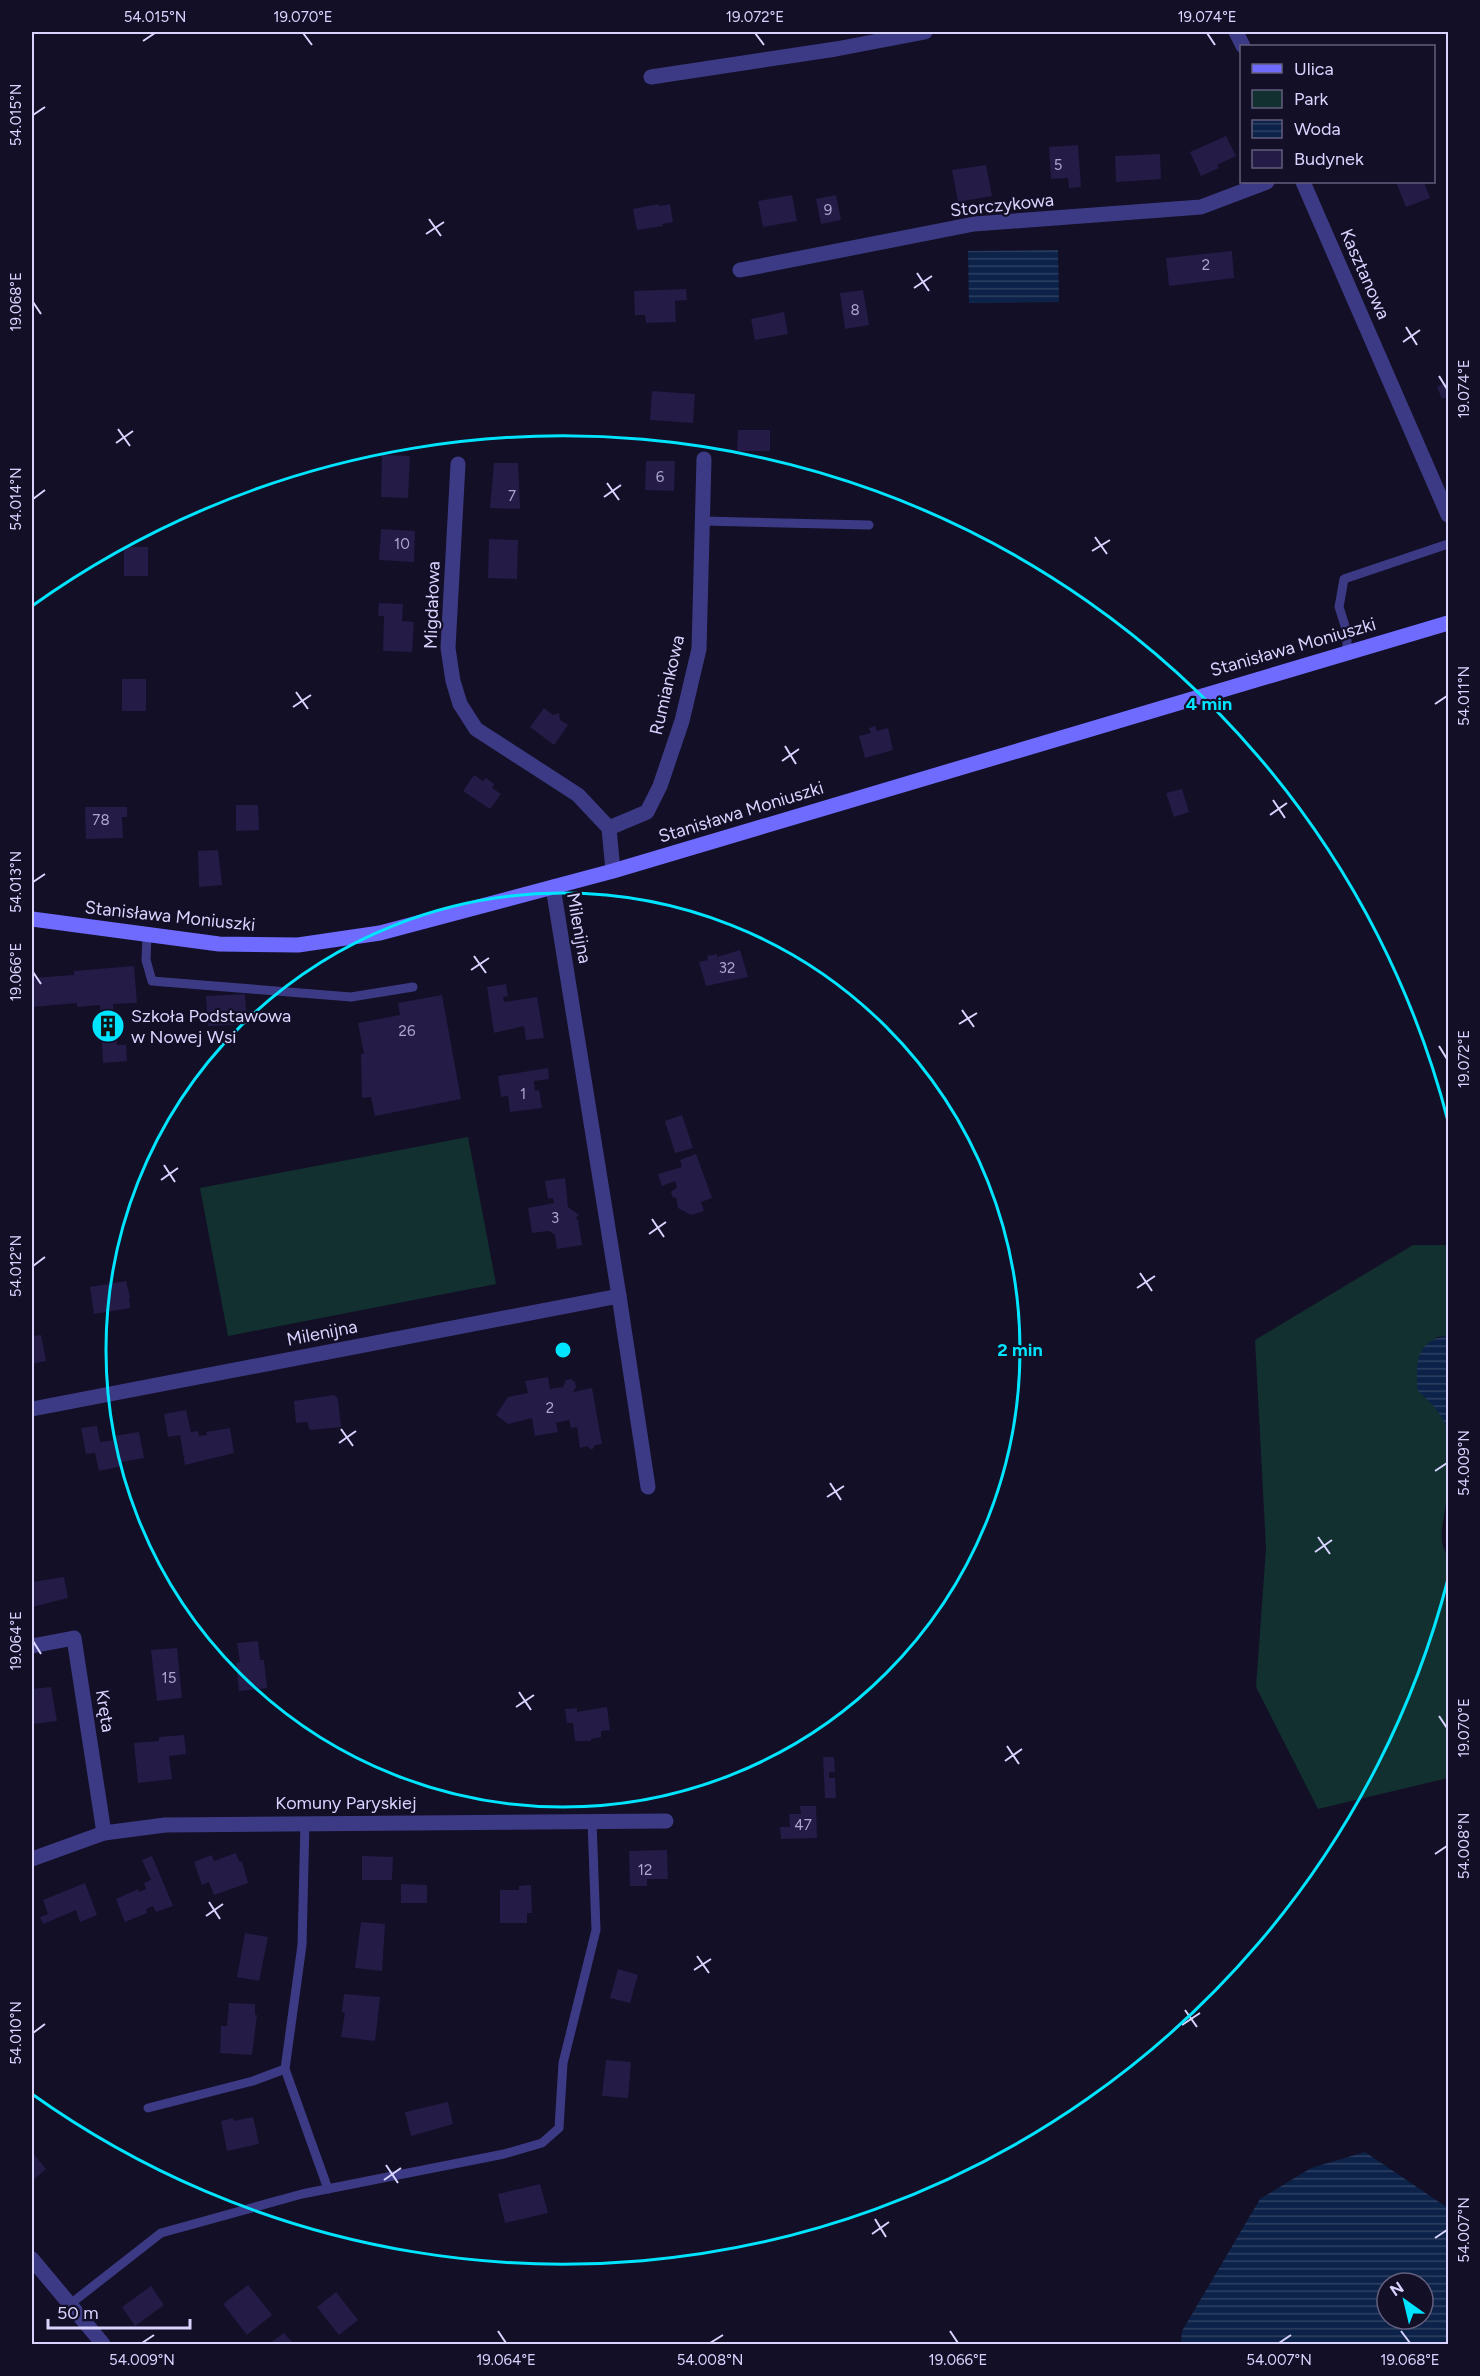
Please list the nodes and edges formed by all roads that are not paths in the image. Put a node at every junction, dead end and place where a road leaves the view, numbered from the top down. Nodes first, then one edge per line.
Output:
1 (925, 32) edge
2 (651, 77) dead end
3 (1264, 183) edge
4 (1303, 183) edge
5 (740, 270) dead end
6 (704, 459) dead end
7 (458, 464) dead end
8 (1449, 515) edge
9 (703, 521) junction
10 (869, 525) dead end
11 (1449, 544) edge
12 (1449, 623) edge
13 (1347, 651) junction
14 (609, 828) junction
15 (613, 871) junction
16 (553, 887) junction
17 (32, 919) edge
18 (147, 935) junction
19 (413, 987) dead end
20 (620, 1296) junction
21 (32, 1409) edge
22 (648, 1487) dead end
23 (32, 1646) edge
24 (592, 1821) junction
25 (666, 1821) dead end
26 (304, 1822) junction
27 (104, 1833) junction
28 (32, 1859) edge
29 (285, 2069) junction
30 (148, 2108) dead end
31 (328, 2189) junction
32 (32, 2259) edge
33 (69, 2305) junction
34 (103, 2344) edge

1 - 2 street
3 - 5 street, Storczykowa
4 - 8 street, Kasztanowa
6 - 9 street, Rumiankowa
7 - 14 street, Migdałowa
9 - 10 lane
9 - 14 street, Rumiankowa
11 - 13 lane
12 - 13 main road, Stanisława Moniuszki
13 - 15 main road, Stanisława Moniuszki
14 - 15 street
15 - 16 main road, Stanisława Moniuszki
16 - 18 main road, Stanisława Moniuszki
16 - 20 street, Milenijna
17 - 18 main road, Stanisława Moniuszki
18 - 19 lane
20 - 21 street, Milenijna
20 - 22 street, Milenijna
23 - 27 street, Kręta
24 - 25 street, Komuny Paryskiej
24 - 26 street, Komuny Paryskiej
24 - 31 lane
26 - 27 street, Komuny Paryskiej
26 - 29 lane
27 - 28 street, Komuny Paryskiej
29 - 30 lane
29 - 31 lane
31 - 33 lane
32 - 33 street
33 - 34 street

